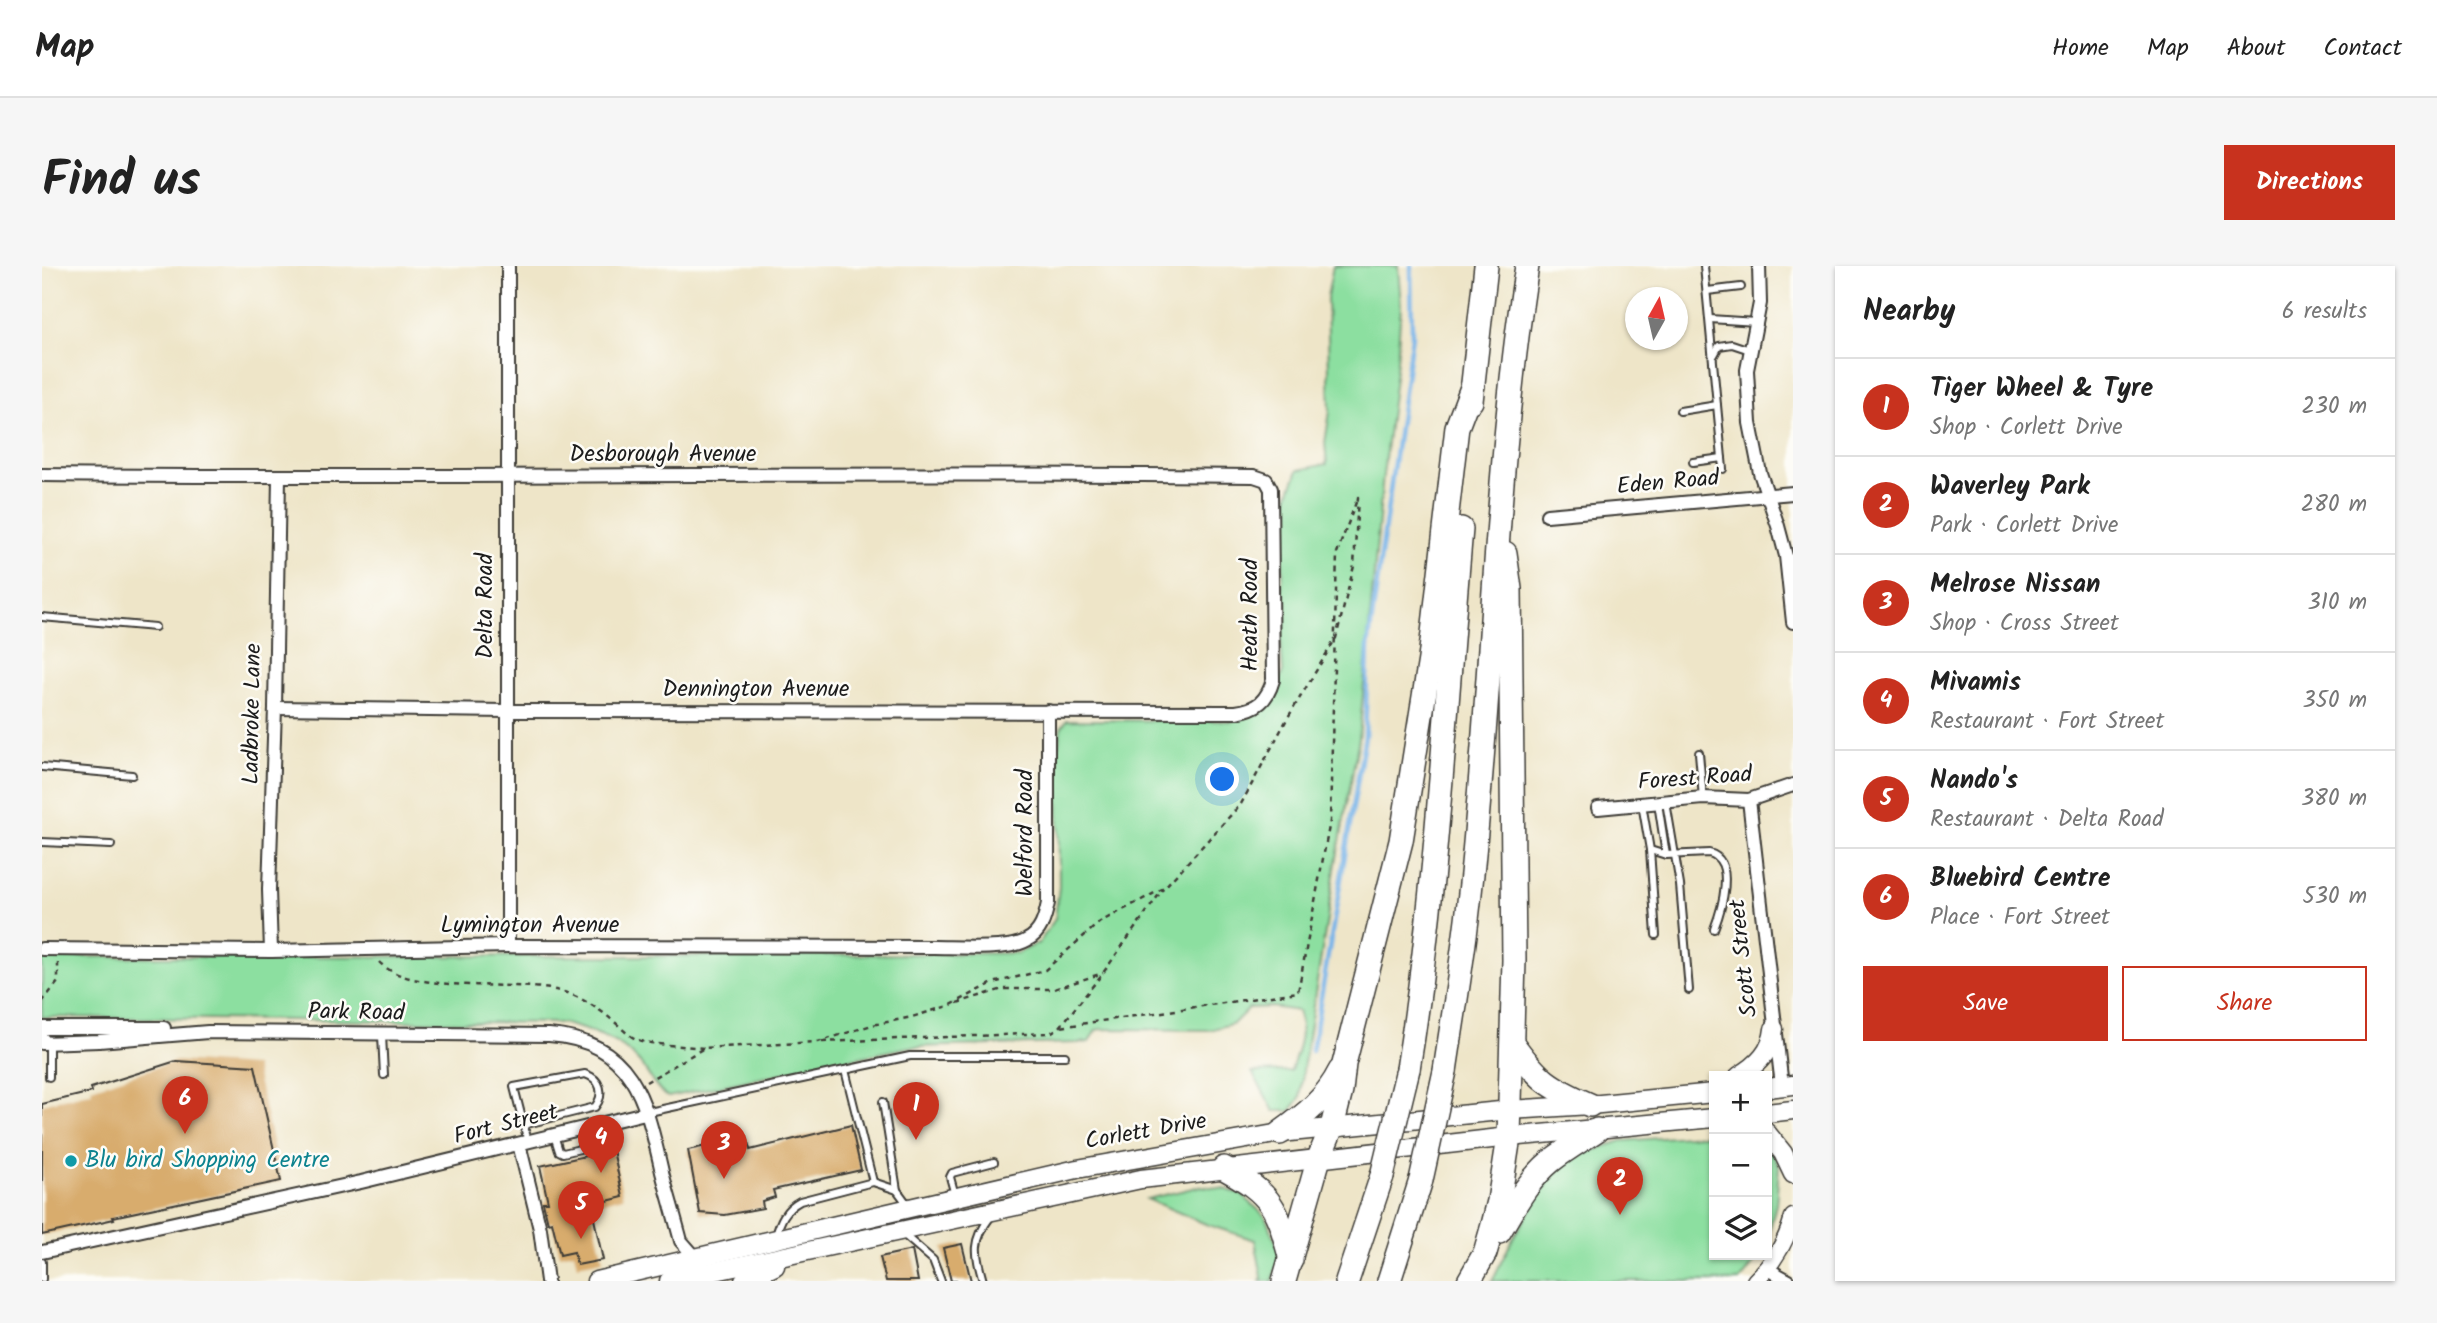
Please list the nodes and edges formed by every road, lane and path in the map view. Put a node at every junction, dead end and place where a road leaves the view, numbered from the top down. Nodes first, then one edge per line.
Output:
1 (508, 266) edge
2 (1486, 266) edge
3 (1527, 266) edge
4 (1704, 266) edge
5 (1759, 266) edge
6 (1741, 287) dead end
7 (1707, 291) junction
8 (1710, 319) junction
9 (1756, 322) junction
10 (1750, 350) junction
11 (1713, 356) junction
12 (1473, 385) junction
13 (1717, 405) junction
14 (1680, 411) dead end
15 (1722, 458) junction
16 (1693, 462) dead end
17 (1723, 469) dead end
18 (42, 475) edge
19 (507, 475) junction
20 (279, 477) junction
21 (1793, 493) edge
22 (1271, 495) joint
23 (1766, 496) junction
24 (1498, 515) junction
25 (1547, 515) dead end
26 (42, 617) edge
27 (1793, 622) edge
28 (155, 627) dead end
29 (1336, 638) junction
30 (275, 708) junction
31 (508, 711) junction
32 (1048, 711) junction
33 (1236, 712) joint
34 (1699, 753) dead end
35 (42, 767) edge
36 (132, 775) dead end
37 (1793, 785) edge
38 (1703, 798) junction
39 (1749, 800) junction
40 (1662, 803) junction
41 (1642, 804) junction
42 (1598, 808) dead end
43 (42, 842) edge
44 (111, 845) dead end
45 (1650, 850) junction
46 (1670, 856) junction
47 (1164, 888) junction
48 (1714, 929) dead end
49 (1656, 935) dead end
50 (1019, 943) joint
51 (508, 946) junction
52 (42, 949) edge
53 (56, 949) junction
54 (369, 949) junction
55 (271, 951) junction
56 (1103, 972) junction
57 (1689, 990) dead end
58 (42, 1002) edge
59 (951, 1004) junction
60 (1060, 1027) junction
61 (1774, 1029) junction
62 (382, 1035) junction
63 (44, 1037) edge
64 (818, 1042) junction
65 (1513, 1044) junction
66 (704, 1048) junction
67 (1065, 1056) dead end
68 (1344, 1064) junction
69 (845, 1070) junction
70 (1745, 1071) edge
71 (384, 1075) dead end
72 (49, 1077) dead end
73 (1781, 1086) edge
74 (636, 1088) junction
75 (1709, 1093) edge
76 (883, 1102) dead end
77 (1590, 1105) junction
78 (1510, 1110) junction
79 (1793, 1110) edge
80 (649, 1112) junction
81 (1772, 1112) edge
82 (1709, 1119) edge
83 (523, 1125) junction
84 (593, 1126) junction
85 (1332, 1127) junction
86 (1597, 1130) junction
87 (1280, 1133) junction
88 (1768, 1134) edge
89 (554, 1135) junction
90 (1509, 1137) junction
91 (523, 1143) junction
92 (1319, 1158) junction
93 (994, 1162) dead end
94 (1224, 1168) junction
95 (1793, 1174) edge
96 (873, 1182) junction
97 (897, 1190) junction
98 (955, 1196) junction
99 (909, 1207) junction
100 (996, 1209) junction
101 (1793, 1217) edge
102 (898, 1231) junction
103 (775, 1238) junction
104 (42, 1252) edge
105 (1485, 1253) junction
106 (801, 1254) junction
107 (42, 1262) edge
108 (1767, 1269) junction
109 (1287, 1270) edge
110 (686, 1273) edge
111 (42, 1279) edge
112 (547, 1281) edge
113 (596, 1281) edge
114 (744, 1281) edge
115 (941, 1281) edge
116 (984, 1281) edge
117 (1347, 1281) edge
118 (1389, 1281) edge
119 (1469, 1281) edge
120 (1755, 1281) edge
121 (1788, 1281) edge

1 - 19 street, Delta Road
2 - 12 highway
3 - 24 highway
4 - 7 lane
5 - 9 street
6 - 7 lane
7 - 8 lane
8 - 9 lane
8 - 11 lane
9 - 10 street
10 - 11 lane
10 - 23 street
11 - 13 lane
12 - 68 highway
12 - 117 highway, bridge
13 - 14 lane
13 - 15 lane
15 - 16 lane
15 - 17 lane
18 - 20 street, Desborough Avenue
19 - 20 street, Desborough Avenue
19 - 22 street, Desborough Avenue
19 - 31 street, Delta Road
20 - 30 street, Ladbroke Lane
21 - 23 street, Eden Road
22 - 33 street, Heath Road
23 - 25 street, Eden Road
23 - 27 street
24 - 65 highway
24 - 118 highway, bridge
26 - 28 lane
29 - 29 path
29 - 47 path
29 - 60 path
30 - 31 street, Dennington Avenue
30 - 55 street, Ladbroke Lane
31 - 32 street, Dennington Avenue
31 - 51 street, Delta Road
32 - 33 street, Dennington Avenue
32 - 50 street, Welford Road
34 - 38 lane
35 - 36 lane
37 - 39 street, Forest Road
38 - 39 street, Forest Road
38 - 40 street, Forest Road
39 - 61 street, Scott Street
40 - 41 street, Forest Road
40 - 46 lane
41 - 42 street, Forest Road
41 - 45 lane
43 - 44 lane
45 - 46 lane
45 - 49 lane
46 - 48 lane
46 - 57 lane
47 - 56 path
47 - 59 path
50 - 51 street, Lymington Avenue
51 - 54 street, Lymington Avenue
52 - 53 street, Lymington Avenue
53 - 55 street, Lymington Avenue
53 - 58 path
54 - 55 street, Lymington Avenue
54 - 66 path
56 - 59 path
56 - 60 path
59 - 64 path
60 - 64 path
61 - 70 main road
61 - 73 street, Scott Street
62 - 63 street, Park Road
62 - 71 lane
62 - 74 street, Park Road
63 - 72 lane
64 - 66 path
65 - 77 highway
65 - 78 highway
66 - 74 path
67 - 69 lane, Fort Street
68 - 85 highway
68 - 87 highway
69 - 80 lane, Fort Street
69 - 96 lane
73 - 79 street, Scott Street
74 - 80 street, Park Road
75 - 77 main road, Corlett Drive
76 - 97 lane
77 - 78 main road, Corlett Drive
78 - 85 main road, Corlett Drive
78 - 90 highway
79 - 81 main road
80 - 84 street, Fort Street
80 - 110 street, Park Road
82 - 86 main road, Corlett Drive
83 - 83 lane
83 - 91 lane
84 - 89 street, Fort Street
84 - 89 lane
85 - 87 main road, Corlett Drive
85 - 92 highway
86 - 90 main road, Corlett Drive
86 - 105 highway
87 - 98 main road, Corlett Drive
88 - 95 main road
89 - 91 street, Fort Street
90 - 92 main road, Corlett Drive
90 - 105 highway
91 - 104 street, Fort Street
91 - 112 street
92 - 94 main road, Corlett Drive
92 - 109 highway
93 - 98 lane
94 - 100 main road, Corlett Drive
94 - 109 highway
96 - 97 lane
96 - 103 lane
97 - 99 lane
98 - 99 main road, Corlett Drive
99 - 103 main road, Corlett Drive
100 - 102 main road, Corlett Drive
100 - 116 lane
101 - 108 street
102 - 106 main road, Corlett Drive
102 - 115 lane
103 - 110 main road, Corlett Drive
105 - 119 highway
106 - 110 main road, Corlett Drive
106 - 114 main road
107 - 111 lane
108 - 120 street
108 - 121 street
110 - 113 main road, Corlett Drive

